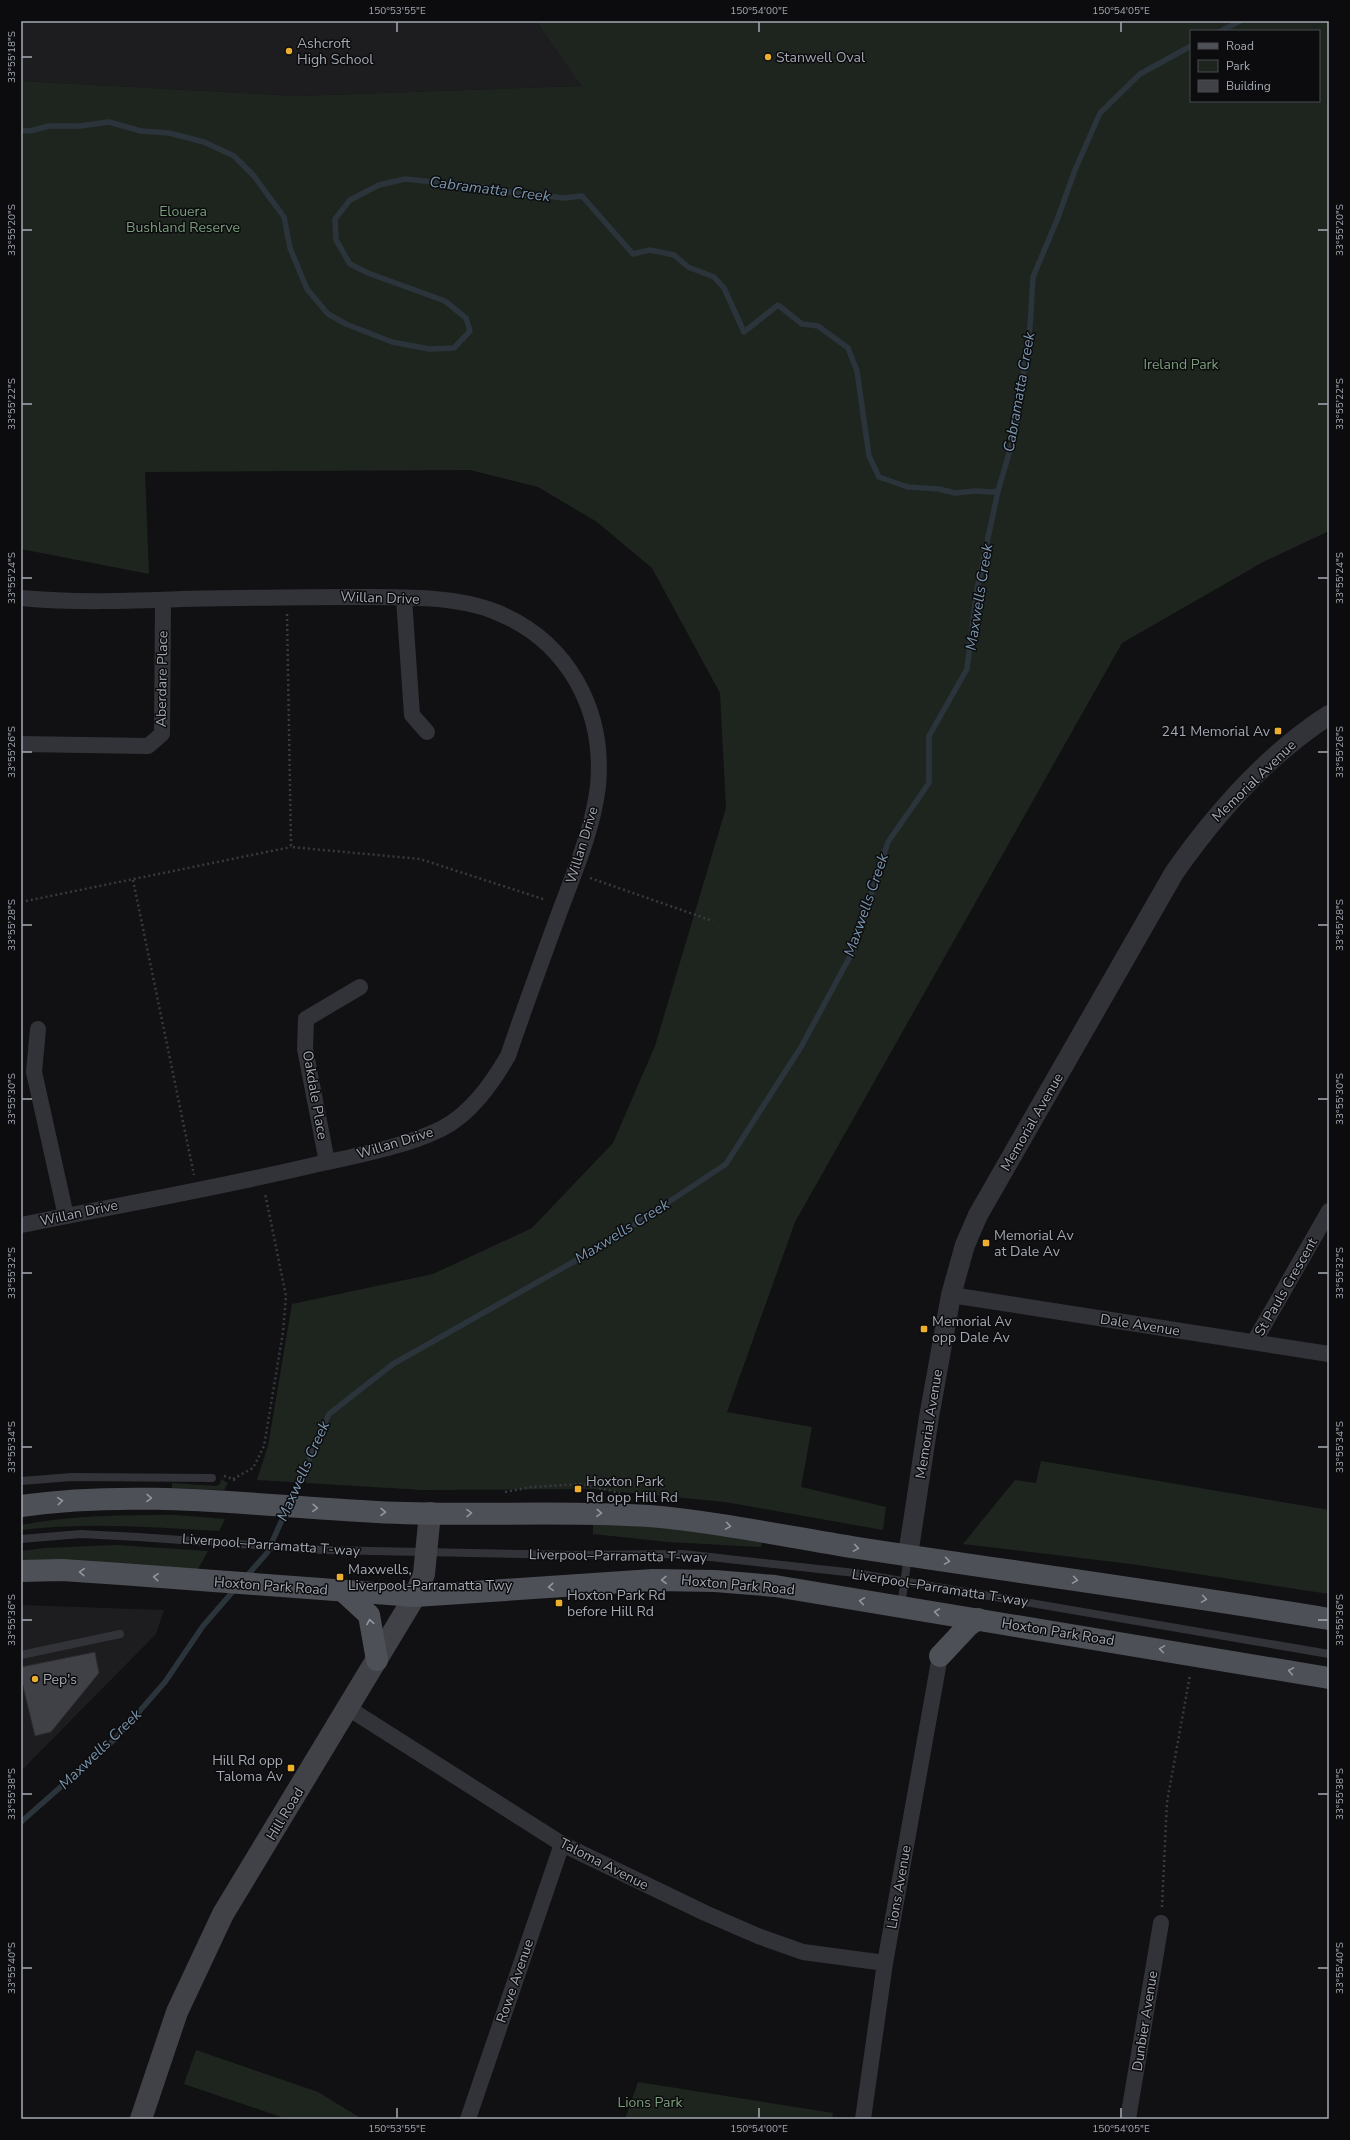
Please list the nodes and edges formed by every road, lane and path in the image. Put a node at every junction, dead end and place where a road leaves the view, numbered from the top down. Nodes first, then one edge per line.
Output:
1 (286, 597) junction
2 (21, 598) edge
3 (404, 599) junction
4 (163, 600) junction
5 (1329, 715) edge
6 (427, 732) dead end
7 (21, 744) edge
8 (291, 847) junction
9 (575, 873) junction
10 (132, 880) junction
11 (21, 902) edge
12 (562, 905) junction
13 (713, 921) dead end
14 (360, 987) dead end
15 (38, 1029) dead end
16 (327, 1162) junction
17 (261, 1177) junction
18 (197, 1189) junction
19 (1329, 1211) edge
20 (66, 1216) junction
21 (21, 1225) edge
22 (951, 1295) junction
23 (1254, 1342) junction
24 (1329, 1354) edge
25 (212, 1478) joint
26 (233, 1479) junction
27 (21, 1482) edge
28 (236, 1493) junction
29 (21, 1506) edge
30 (430, 1513) junction
31 (21, 1539) edge
32 (428, 1553) junction
33 (908, 1555) junction
34 (21, 1571) edge
35 (905, 1581) junction
36 (343, 1591) junction
37 (415, 1596) junction
38 (901, 1607) junction
39 (978, 1619) junction
40 (1329, 1620) edge
41 (120, 1634) dead end
42 (1329, 1654) edge
43 (21, 1655) edge
44 (940, 1656) joint
45 (376, 1660) junction
46 (1191, 1670) dead end
47 (1329, 1678) edge
48 (348, 1708) junction
49 (562, 1844) junction
50 (1161, 1922) joint
51 (885, 1964) junction
52 (141, 2119) edge
53 (468, 2119) edge
54 (863, 2119) edge
55 (1128, 2119) edge

1 - 3 street, Willan Drive
1 - 4 street, Willan Drive
1 - 8 path
2 - 4 street, Willan Drive
3 - 6 street
3 - 9 street, Willan Drive
4 - 7 street, Aberdare Place
5 - 22 street, Memorial Avenue
8 - 10 path
8 - 12 path
9 - 12 street, Willan Drive
9 - 13 path
10 - 11 path
10 - 18 path
12 - 16 street, Willan Drive
14 - 16 street, Oakdale Place
15 - 20 street
16 - 17 street, Willan Drive
17 - 18 street, Willan Drive
17 - 26 path
18 - 20 street, Willan Drive
19 - 23 street, St Pauls Crescent
20 - 21 street, Willan Drive
22 - 23 street, Dale Avenue
22 - 33 street, Memorial Avenue
23 - 24 street, Dale Avenue
25 - 26 path
25 - 27 lane
26 - 28 path
29 -> 28 main road
28 -> 30 main road
30 - 32 main road, Hill Road
30 -> 33 main road
31 - 32 lane, Liverpool–Parramatta T-way
32 - 35 lane, Liverpool–Parramatta T-way
32 - 37 main road, Hill Road
33 - 35 lane, Memorial Avenue
33 -> 40 main road
36 -> 34 main road, Hoxton Park Road
35 - 38 lane, Memorial Avenue
35 - 42 lane, Liverpool–Parramatta T-way
36 - 37 main road, Hoxton Park Road
45 -> 36 main road
38 -> 37 main road, Hoxton Park Road
37 - 45 main road, Hill Road
39 -> 38 main road, Hoxton Park Road
39 - 44 main road
47 -> 39 main road, Hoxton Park Road
41 - 43 lane
44 - 51 street, Lions Avenue
45 - 48 main road, Hill Road
46 - 50 path
48 - 49 street, Taloma Avenue
48 - 52 main road, Hill Road
49 - 51 street, Taloma Avenue
49 - 53 street, Rowe Avenue
50 - 55 street, Dunbier Avenue
51 - 54 street, Lions Avenue

